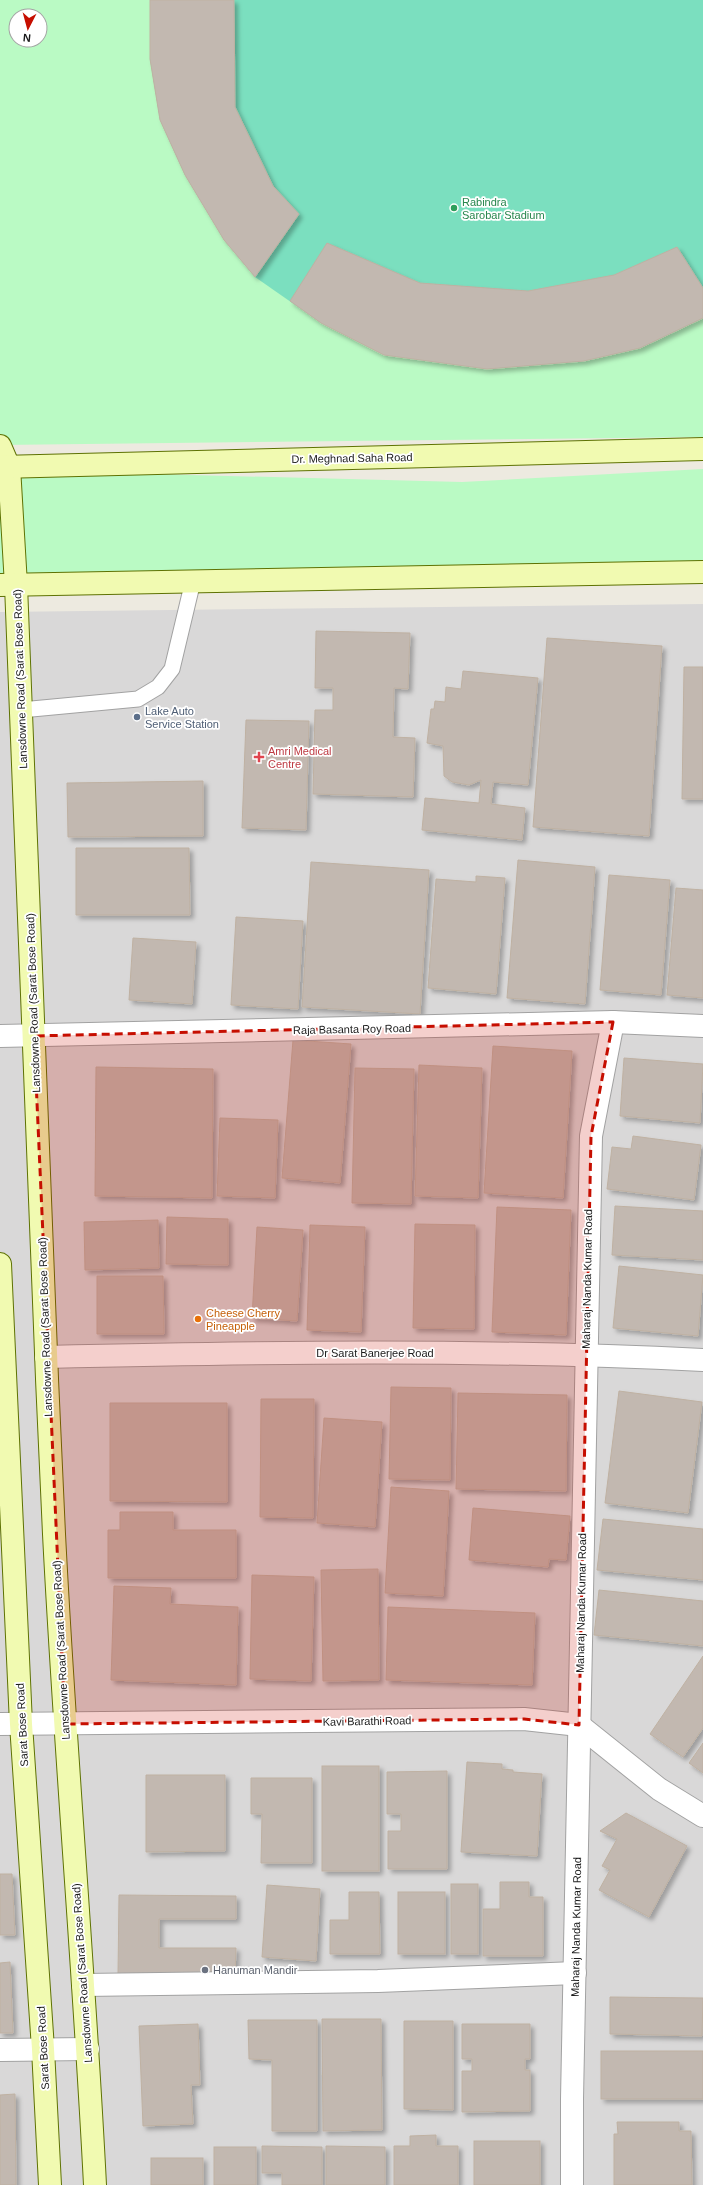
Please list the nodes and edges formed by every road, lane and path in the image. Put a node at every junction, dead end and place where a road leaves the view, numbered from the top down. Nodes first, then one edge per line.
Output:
1 (0, 446) edge
2 (703, 449) edge
3 (5, 467) edge
4 (703, 572) edge
5 (193, 581) junction
6 (8, 585) edge
7 (21, 710) junction
8 (613, 1022) junction
9 (703, 1026) edge
10 (0, 1036) edge
11 (34, 1036) junction
12 (0, 1264) edge
13 (586, 1354) junction
14 (46, 1356) junction
15 (3, 1357) edge
16 (703, 1360) edge
17 (0, 1724) edge
18 (21, 1724) junction
19 (65, 1724) junction
20 (579, 1725) junction
21 (703, 1816) edge
22 (575, 1973) junction
23 (83, 1985) junction
24 (88, 2049) junction
25 (0, 2050) edge
26 (43, 2050) junction
27 (50, 2185) edge
28 (95, 2185) edge
29 (572, 2185) edge

1 - 3 main road, Lansdowne Road (Sarat Bose Road)
2 - 3 main road, Dr. Meghnad Saha Road
3 - 6 main road, Lansdowne Road (Sarat Bose Road)
4 - 5 main road
5 - 6 main road
5 - 7 lane
6 - 7 main road, Lansdowne Road (Sarat Bose Road)
7 - 11 main road, Lansdowne Road (Sarat Bose Road)
8 - 9 street, Raja Basanta Roy Road
8 - 11 street, Raja Basanta Roy Road
8 - 13 street, Maharaj Nanda Kumar Road
10 - 11 street, Raja Basanta Roy Road
11 - 14 main road, Lansdowne Road (Sarat Bose Road)
12 - 15 main road, Sarat Bose Road
13 - 14 street, Dr Sarat Banerjee Road
13 - 16 street, Dr Sarat Banerjee Road
13 - 20 street, Maharaj Nanda Kumar Road
14 - 19 main road, Lansdowne Road (Sarat Bose Road)
15 - 18 main road, Sarat Bose Road
17 - 18 street, Kavi Barathi Road
18 - 19 street, Kavi Barathi Road
18 - 26 main road, Sarat Bose Road
19 - 20 street, Kavi Barathi Road
19 - 23 main road, Lansdowne Road (Sarat Bose Road)
20 - 21 street
20 - 22 street, Maharaj Nanda Kumar Road
22 - 23 street
22 - 29 street, Maharaj Nanda Kumar Road
23 - 24 main road, Lansdowne Road (Sarat Bose Road)
24 - 26 street
24 - 28 main road, Lansdowne Road (Sarat Bose Road)
25 - 26 street
26 - 27 main road, Sarat Bose Road

